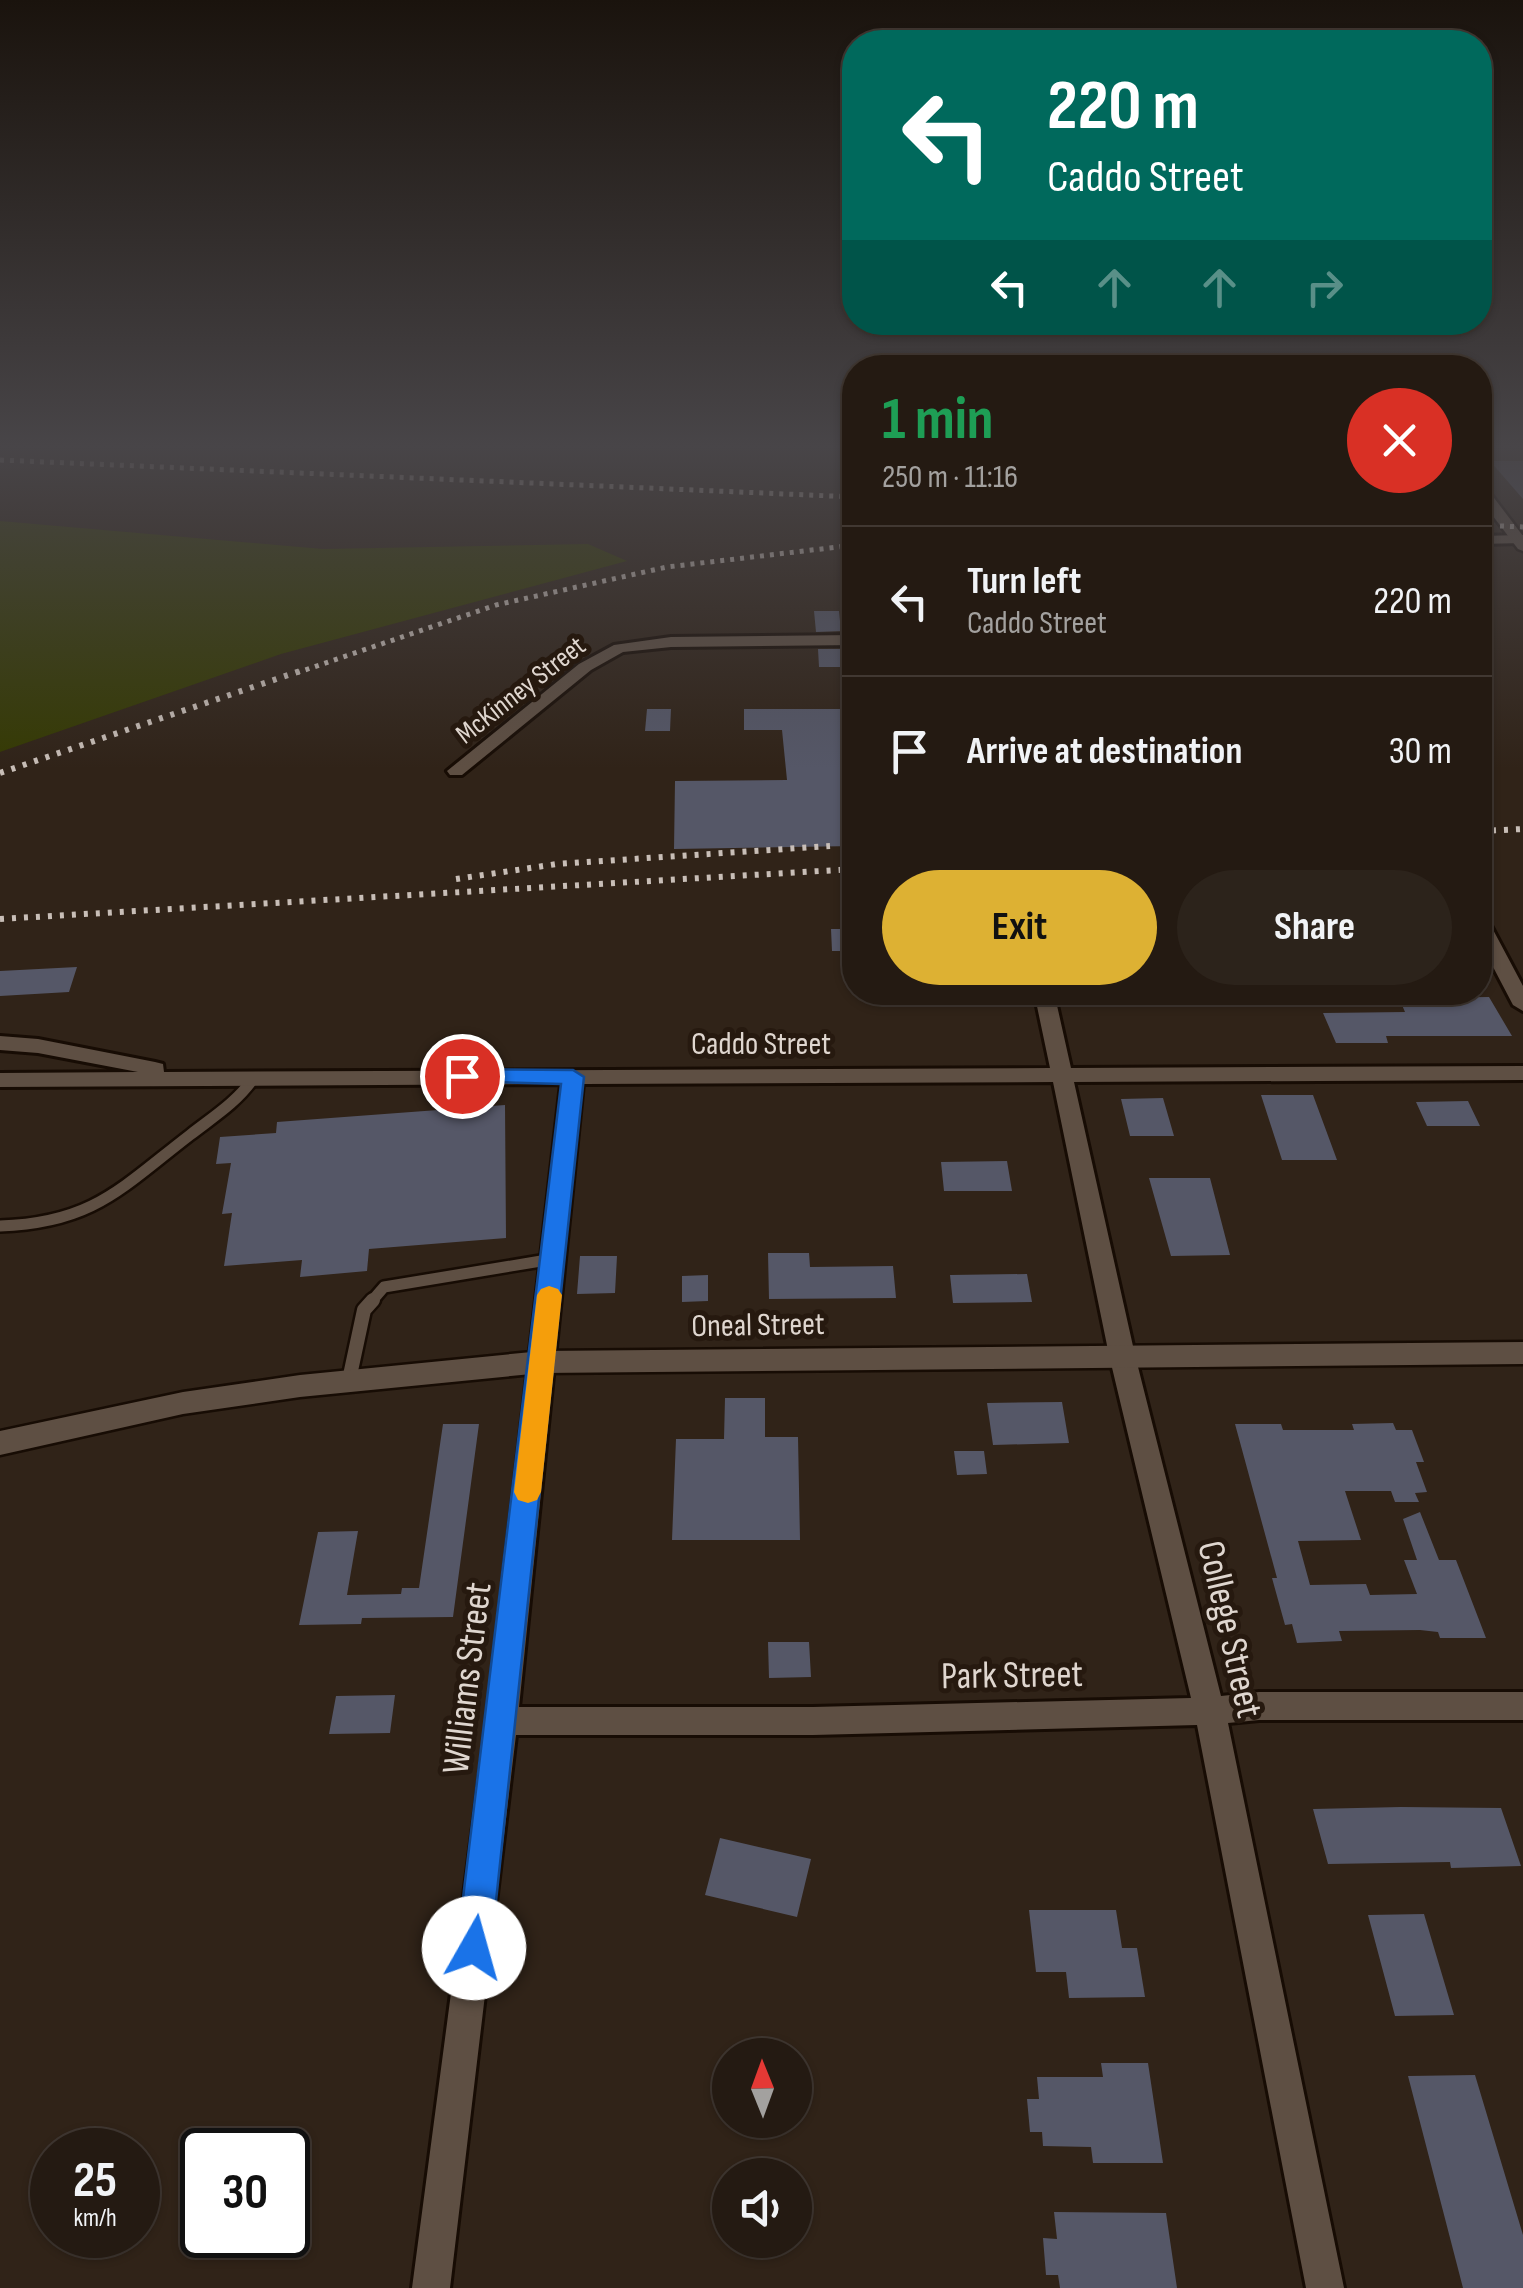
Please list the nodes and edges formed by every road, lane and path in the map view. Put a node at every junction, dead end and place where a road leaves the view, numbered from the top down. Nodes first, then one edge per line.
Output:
1 (842, 640) edge
2 (456, 771) dead end
3 (1492, 946) edge
4 (1523, 1004) edge
5 (1047, 1005) edge
6 (0, 1043) edge
7 (1523, 1073) edge
8 (1062, 1076) junction
9 (573, 1077) junction
10 (253, 1078) junction
11 (208, 1079) junction
12 (0, 1080) edge
13 (0, 1226) edge
14 (553, 1259) junction
15 (1523, 1353) edge
16 (1122, 1354) junction
17 (542, 1362) junction
18 (349, 1380) junction
19 (0, 1443) edge
20 (1523, 1706) edge
21 (1210, 1711) junction
22 (502, 1720) junction
23 (432, 2288) edge
24 (1325, 2288) edge

1 - 2 street, McKinney Street
3 - 4 street
5 - 8 street, College Street
6 - 11 street
7 - 8 street, Caddo Street
8 - 9 street, Caddo Street
8 - 16 street, College Street
9 - 10 street, Caddo Street
9 - 14 street, Williams Street
10 - 11 street, Caddo Street
10 - 13 lane
11 - 12 street, Caddo Street
14 - 17 street, Williams Street
14 - 18 lane
15 - 16 street, Oneal Street
16 - 17 street, Oneal Street
16 - 21 street, College Street
17 - 18 street, Oneal Street
17 - 22 street, Williams Street
18 - 19 street, Oneal Street
20 - 21 street, Park Street
21 - 22 street, Park Street
21 - 24 street, College Street
22 - 23 street, Williams Street

